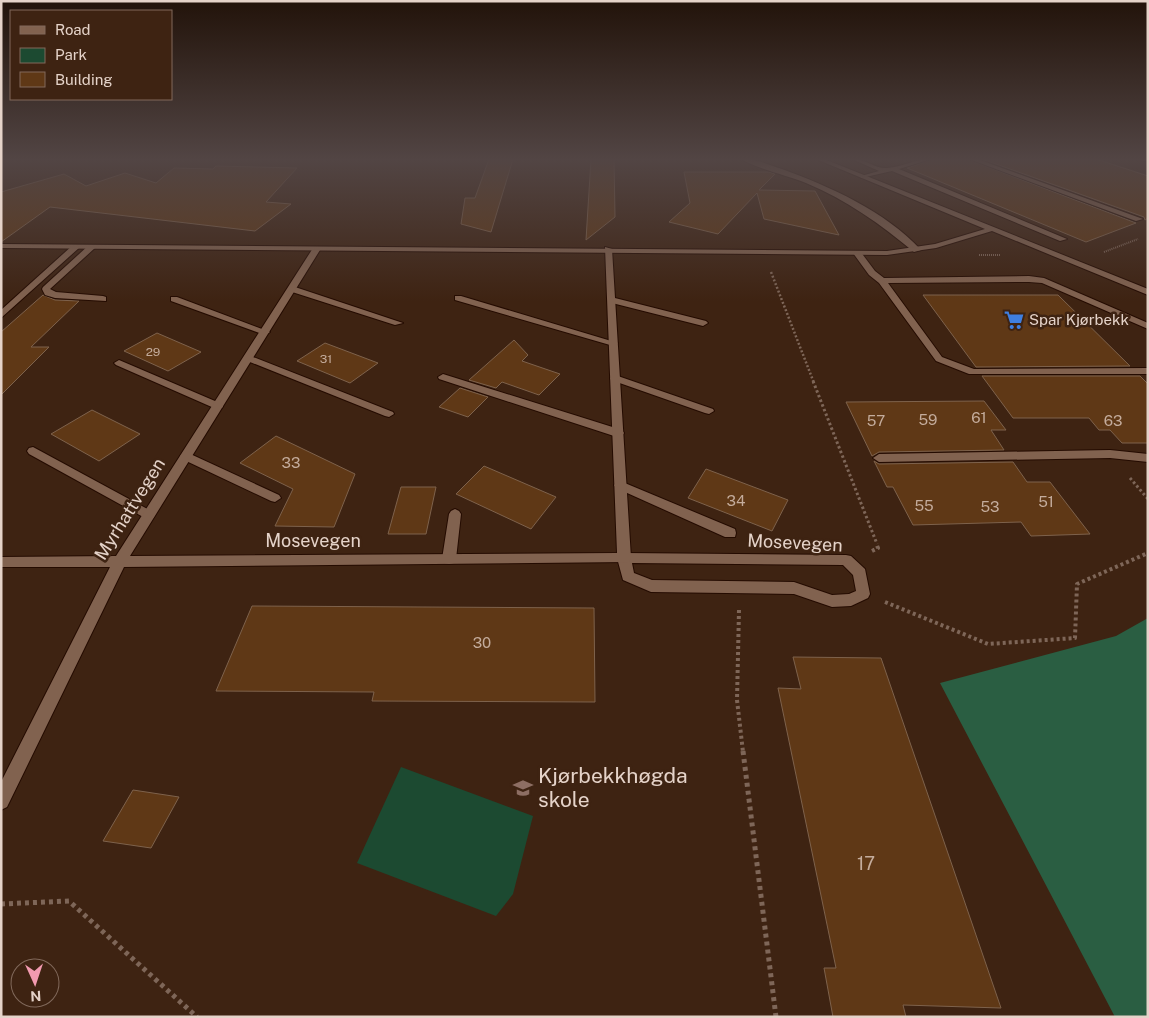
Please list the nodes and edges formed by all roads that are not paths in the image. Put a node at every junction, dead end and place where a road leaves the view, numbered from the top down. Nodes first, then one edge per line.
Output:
1 (858, 207) edge
2 (936, 207) edge
3 (984, 207) edge
4 (1104, 207) edge
5 (1139, 219) dead end
6 (992, 229) junction
7 (1063, 239) dead end
8 (1, 246) edge
9 (76, 247) junction
10 (92, 247) junction
11 (316, 250) junction
12 (608, 250) junction
13 (917, 250) junction
14 (857, 253) junction
15 (882, 282) junction
16 (292, 289) junction
17 (1148, 292) edge
18 (458, 298) dead end
19 (103, 299) dead end
20 (174, 299) dead end
21 (611, 300) junction
22 (1, 315) edge
23 (398, 323) dead end
24 (703, 323) dead end
25 (1148, 326) edge
26 (265, 332) junction
27 (613, 343) junction
28 (248, 358) junction
29 (119, 363) dead end
30 (1148, 371) edge
31 (443, 377) dead end
32 (615, 378) junction
33 (218, 406) junction
34 (709, 411) dead end
35 (389, 414) dead end
36 (618, 433) junction
37 (33, 452) dead end
38 (186, 456) junction
39 (879, 458) dead end
40 (1148, 458) edge
41 (620, 485) junction
42 (275, 498) dead end
43 (149, 514) junction
44 (456, 514) dead end
45 (730, 533) dead end
46 (624, 558) junction
47 (449, 559) junction
48 (120, 561) junction
49 (1, 562) edge
50 (1, 801) edge

1 - 13 street
2 - 6 street
3 - 7 street
4 - 5 street
6 - 13 street
6 - 17 street
8 - 9 street
9 - 10 street
9 - 22 street
10 - 11 street
10 - 19 street
11 - 12 street
11 - 16 street, Myrhattvegen
12 - 14 street
12 - 21 street
13 - 14 street
14 - 15 street
15 - 25 street
15 - 30 street
16 - 23 street
16 - 26 street, Myrhattvegen
18 - 27 street
20 - 26 street
21 - 24 street
21 - 27 street
26 - 28 street, Myrhattvegen
27 - 32 street
28 - 33 street, Myrhattvegen
28 - 35 street
29 - 33 street
31 - 36 street
32 - 34 street
32 - 36 street
33 - 38 street, Myrhattvegen
36 - 41 street
37 - 43 street
38 - 42 street
38 - 43 street, Myrhattvegen
39 - 40 street
41 - 45 street
41 - 46 street
43 - 48 street, Myrhattvegen
44 - 47 street
46 - 46 street, Mosevegen
46 - 47 street, Mosevegen
47 - 48 street, Mosevegen
48 - 49 street, Mosevegen
48 - 50 street, Myrhattvegen

